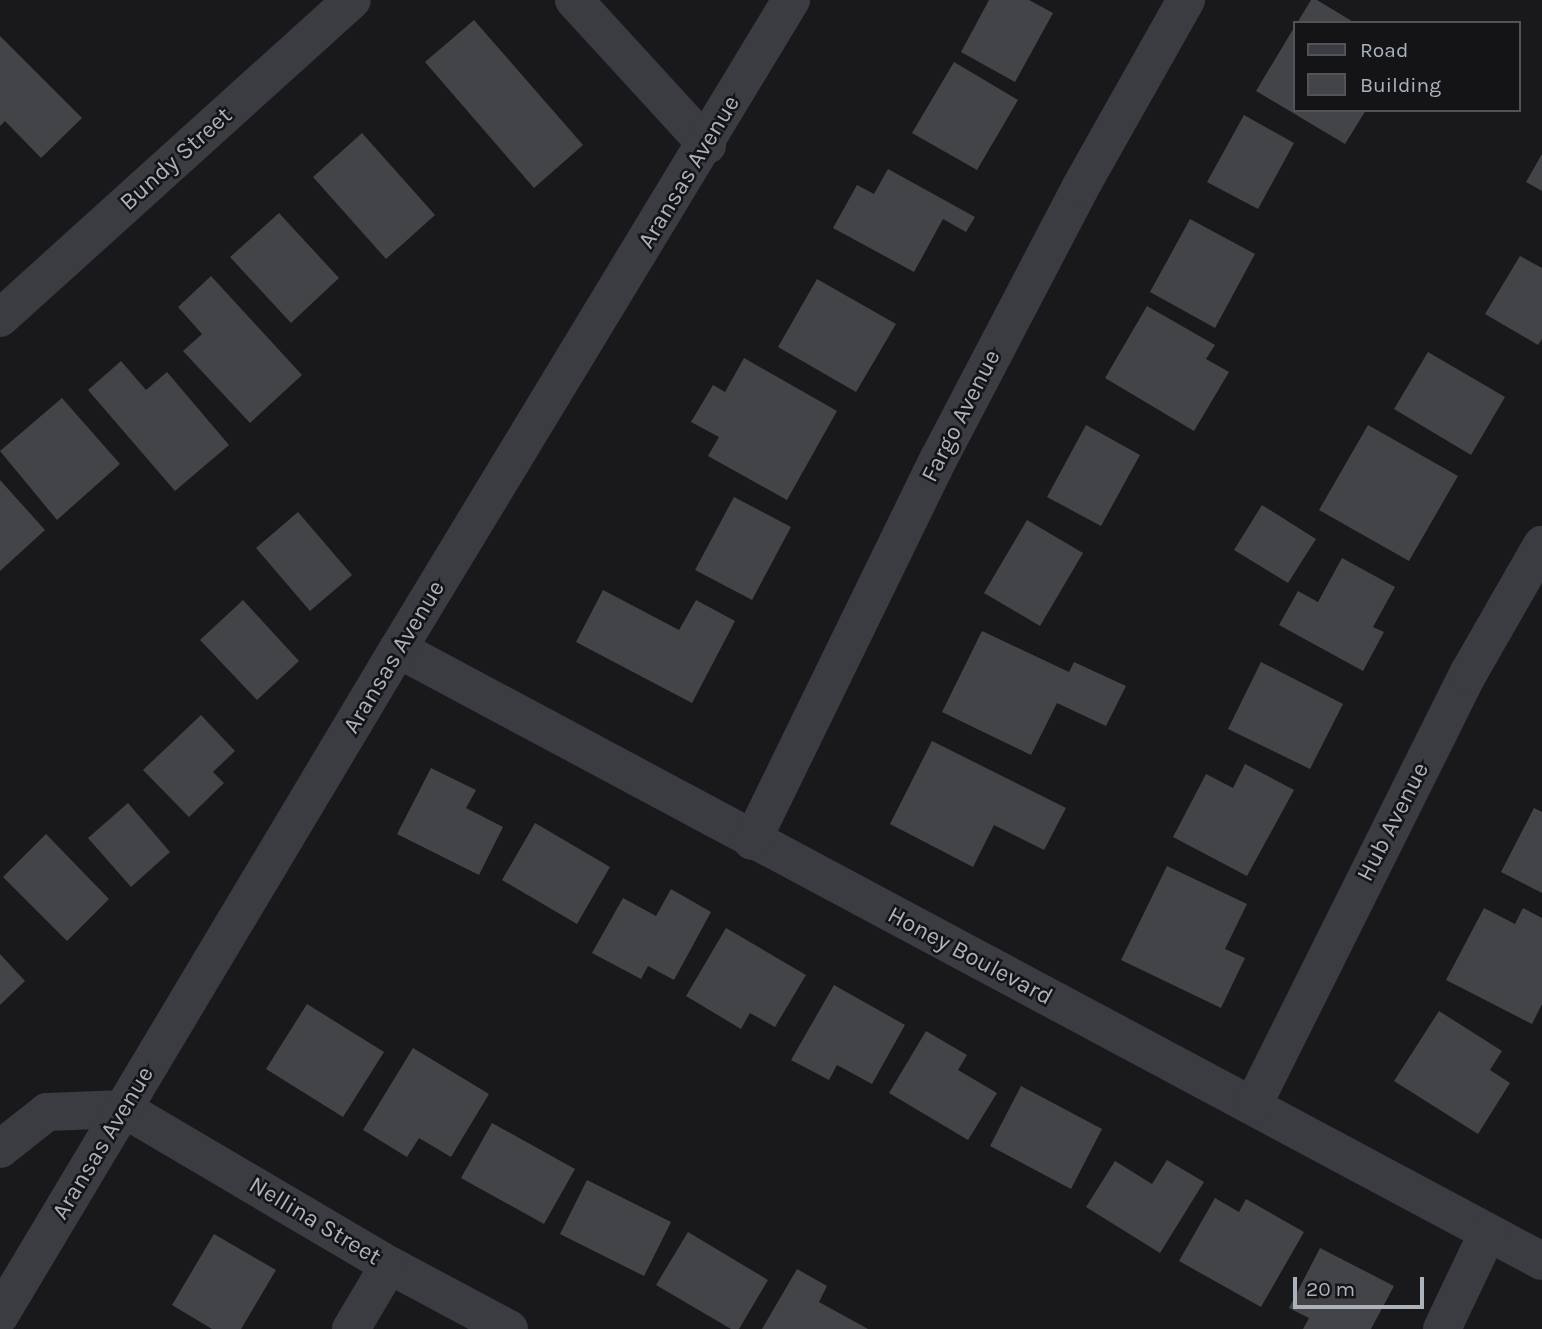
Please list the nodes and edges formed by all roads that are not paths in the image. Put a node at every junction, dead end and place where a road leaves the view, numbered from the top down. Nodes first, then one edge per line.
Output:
1 (352, 0) edge
2 (574, 0) edge
3 (791, 0) edge
4 (1186, 0) edge
5 (706, 145) junction
6 (0, 318) edge
7 (1542, 544) edge
8 (398, 649) junction
9 (752, 841) junction
10 (1253, 1105) junction
11 (124, 1109) junction
12 (0, 1149) edge
13 (1488, 1232) junction
14 (1542, 1261) edge
15 (389, 1265) junction
16 (0, 1315) edge
17 (351, 1329) edge
18 (509, 1329) edge
19 (1442, 1329) edge

1 - 6 street, Bundy Street
2 - 5 street
3 - 5 street, Aransas Avenue
4 - 9 street, Fargo Avenue
5 - 8 street, Aransas Avenue
7 - 10 street, Hub Avenue
8 - 9 street, Honey Boulevard
8 - 11 street, Aransas Avenue
9 - 10 street, Honey Boulevard
10 - 13 street, Honey Boulevard
11 - 12 street
11 - 15 street, Nellina Street
11 - 16 street, Aransas Avenue
13 - 14 street, Honey Boulevard
13 - 19 street
15 - 17 street
15 - 18 street, Nellina Street

